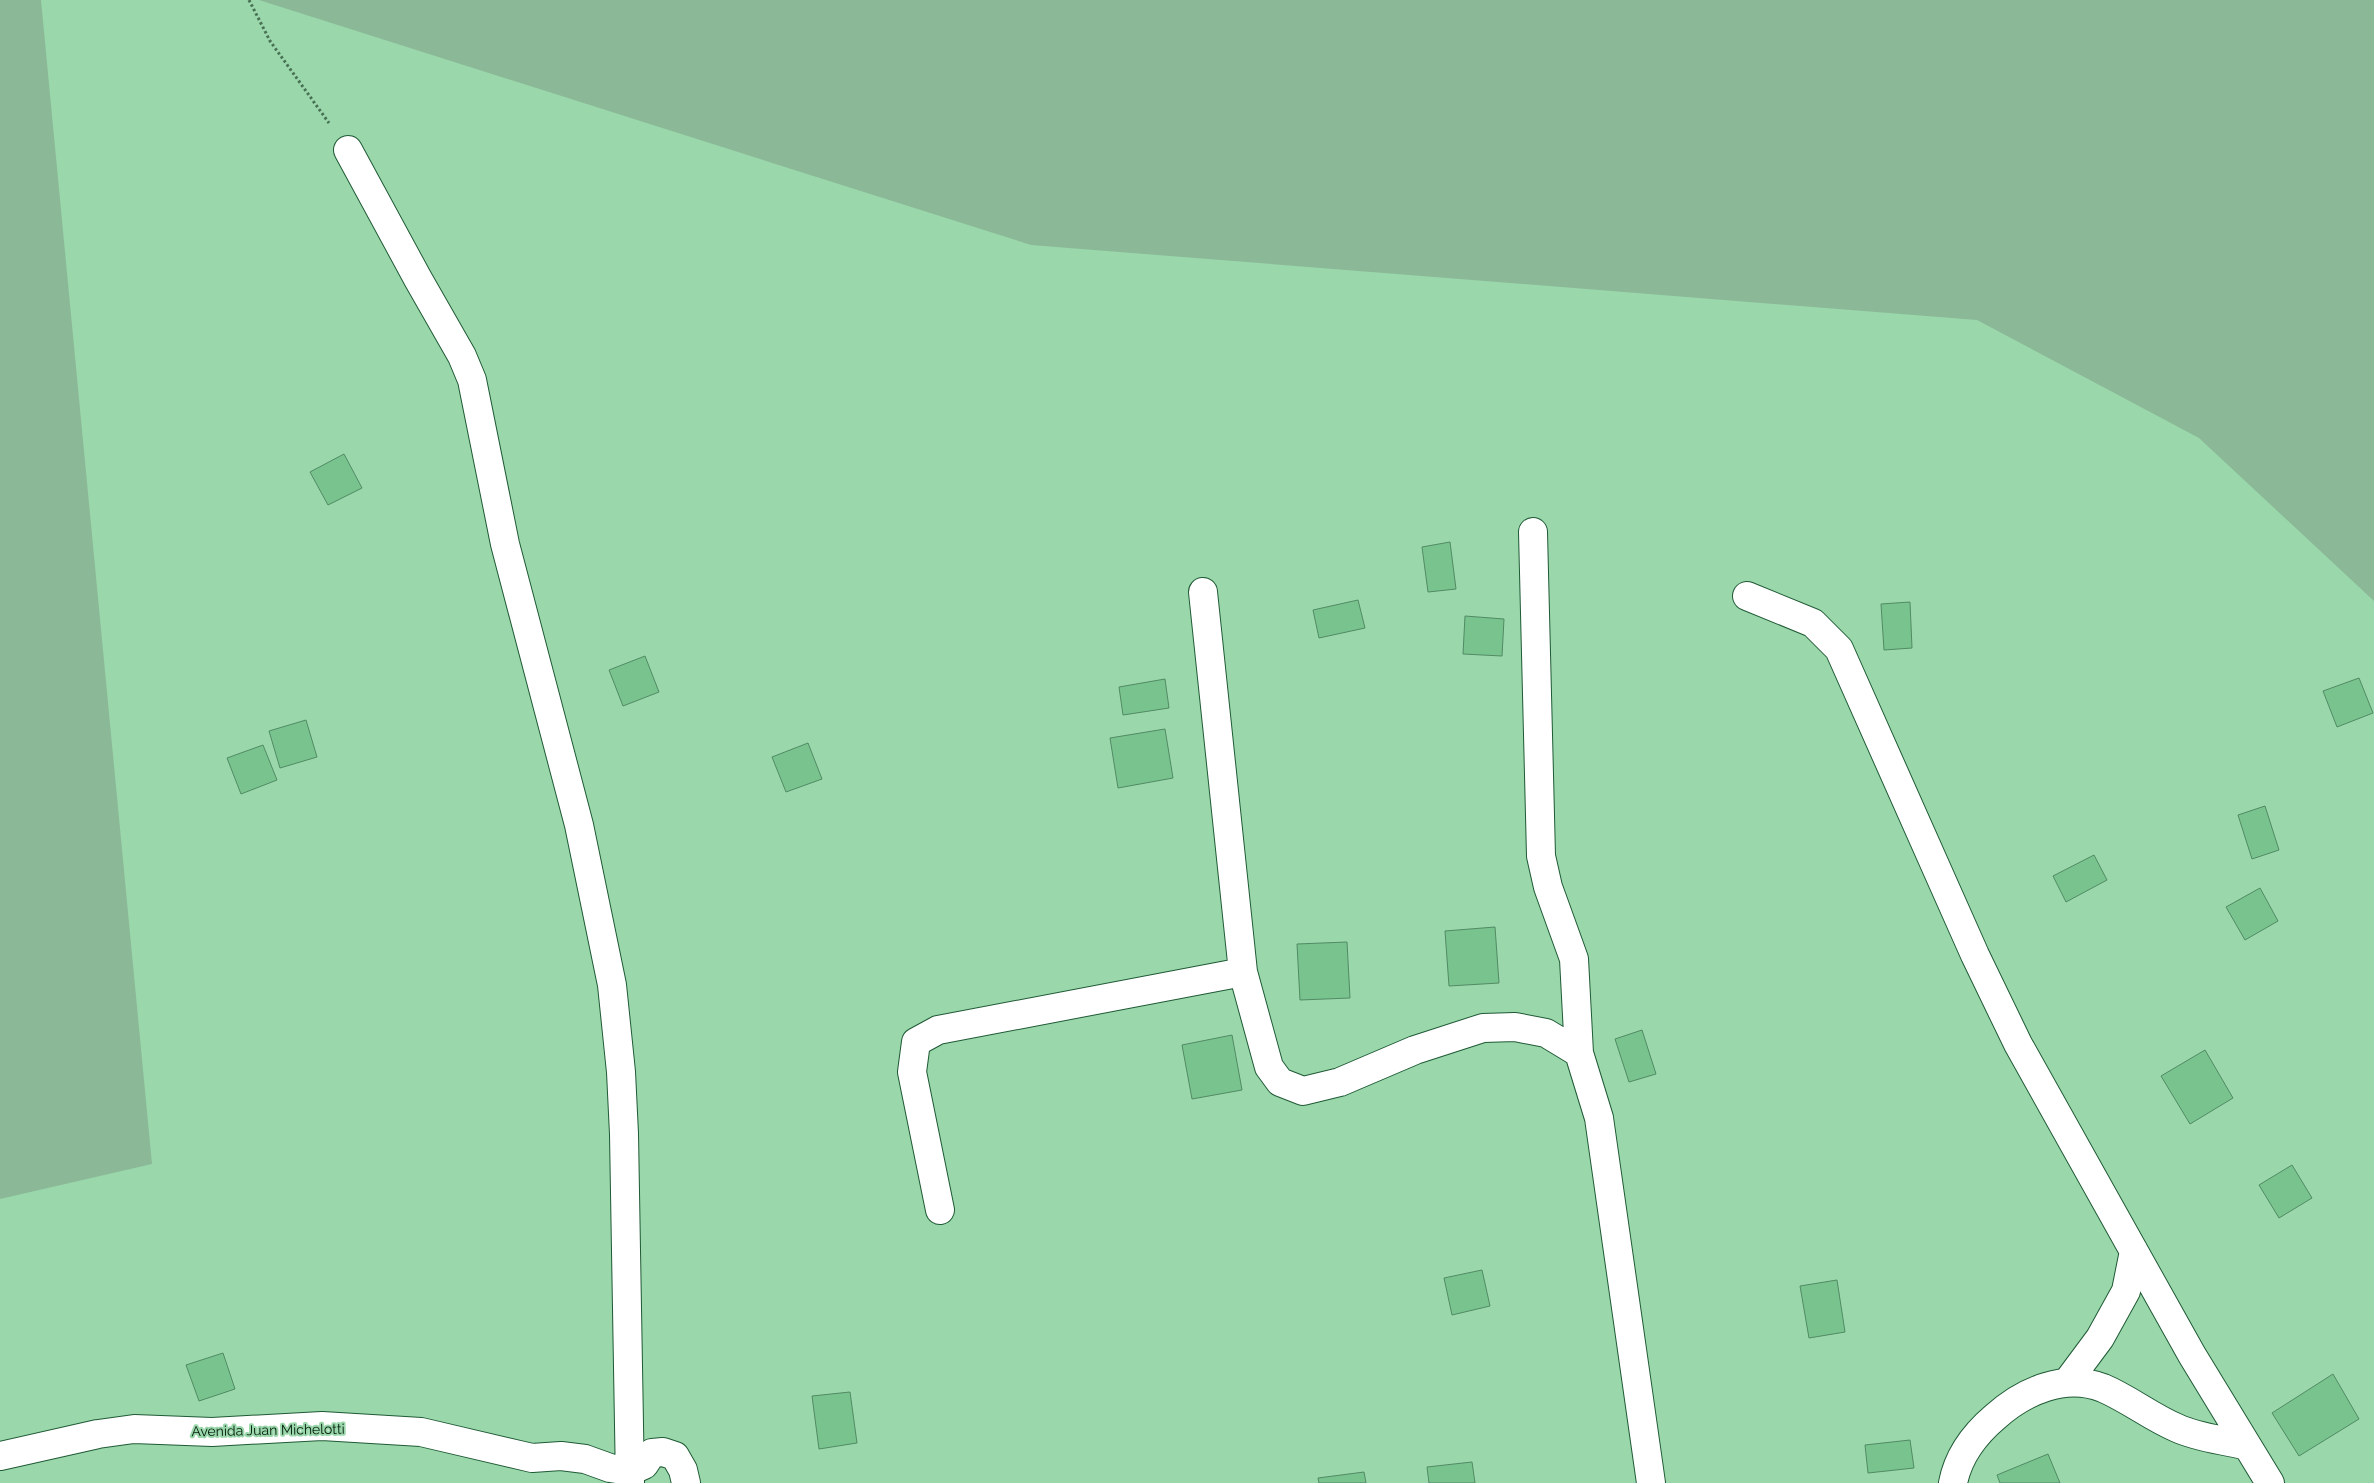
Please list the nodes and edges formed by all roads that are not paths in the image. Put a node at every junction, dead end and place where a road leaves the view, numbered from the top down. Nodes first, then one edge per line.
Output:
1 (348, 150) road end
2 (1533, 532) dead end
3 (1203, 592) dead end
4 (1747, 596) dead end
5 (1243, 972) junction
6 (1579, 1053) junction
7 (940, 1210) dead end
8 (2134, 1251) junction
9 (2068, 1382) junction
10 (2247, 1446) junction
11 (0, 1456) edge
12 (630, 1477) edge
13 (686, 1483) edge
14 (1652, 1483) edge
15 (1953, 1483) edge
16 (2270, 1483) edge

1 - 12 street
2 - 6 street
3 - 5 street
4 - 8 street
5 - 6 street
5 - 7 street
6 - 14 street
8 - 9 street
8 - 10 street
9 - 10 street
9 - 15 street
10 - 16 street
11 - 12 street, Avenida Juan Michelotti
12 - 13 street

